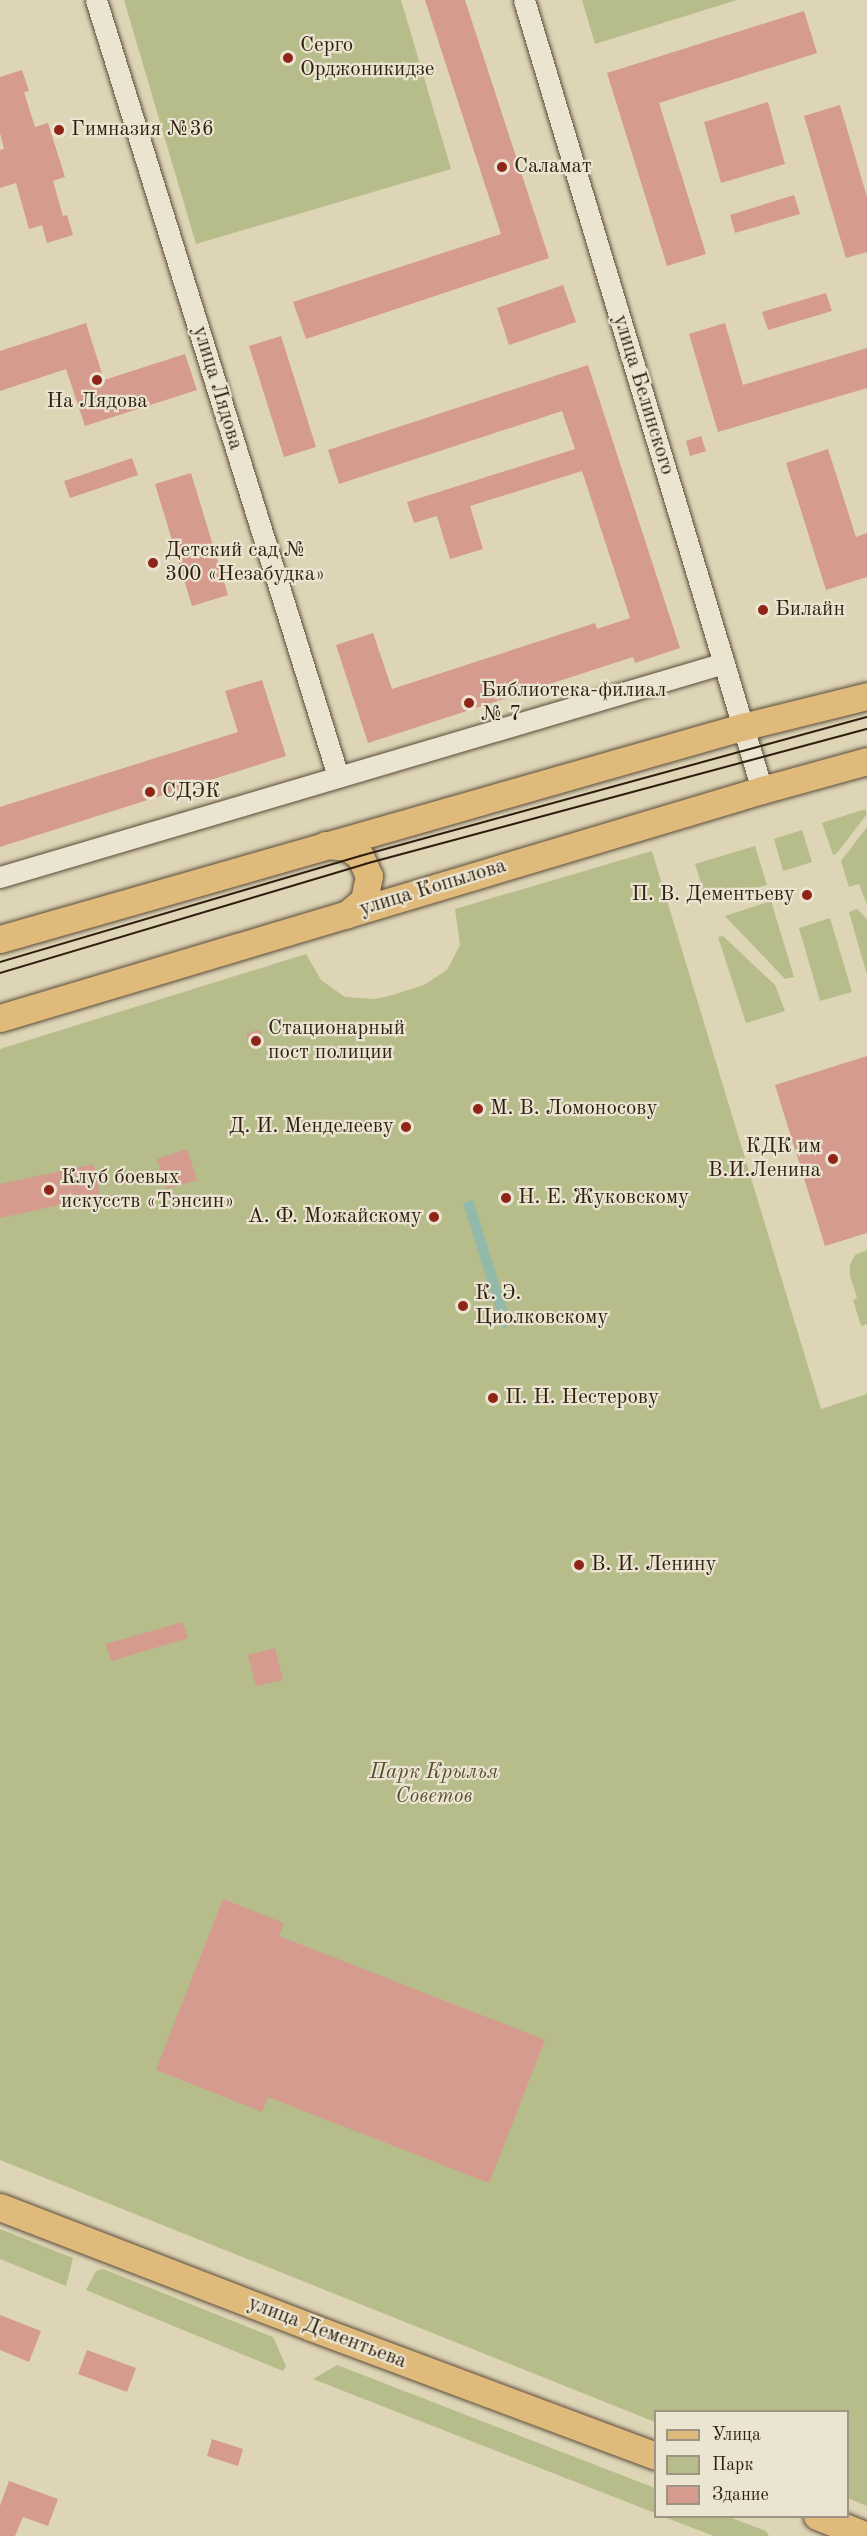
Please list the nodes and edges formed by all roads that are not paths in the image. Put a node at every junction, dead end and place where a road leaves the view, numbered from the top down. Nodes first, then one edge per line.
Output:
1 (96, 0) edge
2 (524, 0) edge
3 (724, 663) junction
4 (867, 696) edge
5 (742, 727) junction
6 (867, 761) edge
7 (338, 776) junction
8 (762, 789) junction
9 (323, 845) junction
10 (0, 877) edge
11 (345, 915) junction
12 (0, 939) edge
13 (0, 1018) edge
14 (0, 2206) edge
15 (654, 2455) edge
16 (820, 2518) edge
17 (867, 2535) edge

1 - 7 street, улица Лядова
2 - 3 street, улица Белинского
3 - 5 street, улица Белинского
3 - 7 street
4 - 5 main road
5 - 8 street, улица Белинского
5 - 9 main road
6 - 8 main road, улица Копылова
7 - 10 street
8 - 11 main road, улица Копылова
9 - 11 main road
9 - 12 main road
11 - 13 main road, улица Копылова
14 - 15 main road, улица Дементьева
16 - 17 main road

